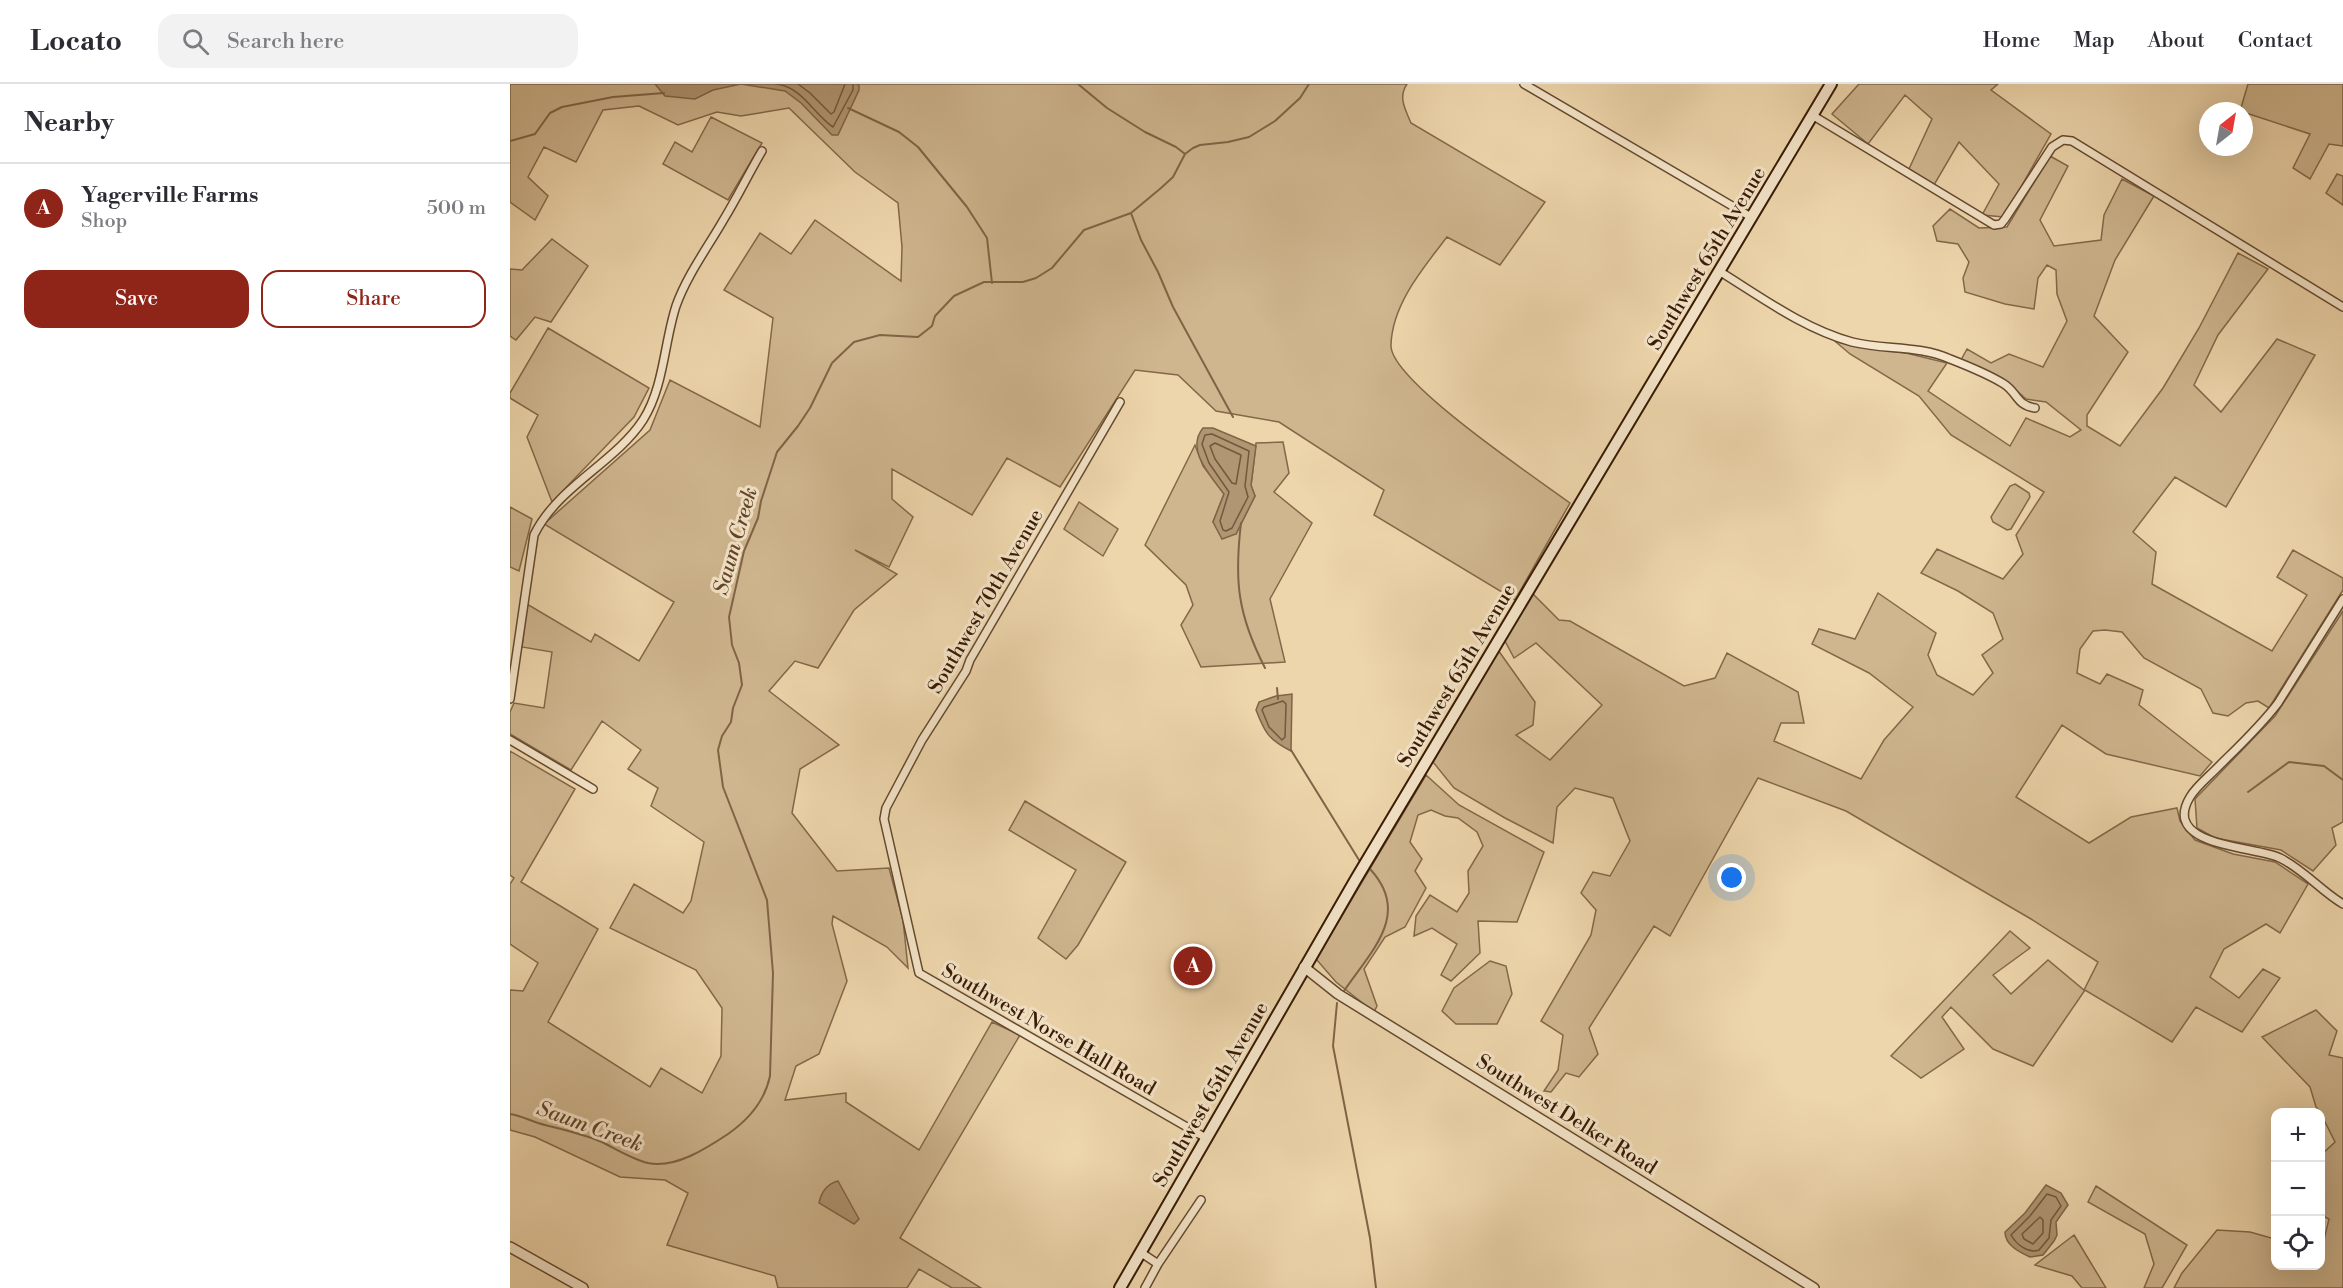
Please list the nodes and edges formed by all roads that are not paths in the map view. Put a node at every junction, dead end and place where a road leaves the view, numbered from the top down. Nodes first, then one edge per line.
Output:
1 (1524, 84) edge
2 (1831, 84) edge
3 (1812, 115) junction
4 (762, 151) dead end
5 (1752, 217) junction
6 (1719, 271) junction
7 (2343, 307) edge
8 (1120, 402) dead end
9 (2035, 408) dead end
10 (2343, 599) edge
11 (510, 699) edge
12 (510, 741) edge
13 (593, 789) dead end
14 (884, 819) joint
15 (2343, 904) edge
16 (1304, 967) junction
17 (1206, 1138) junction
18 (1201, 1200) dead end
19 (510, 1247) edge
20 (1140, 1252) junction
21 (1158, 1264) junction
22 (583, 1288) edge
23 (1120, 1288) edge
24 (1145, 1288) edge
25 (1814, 1288) edge

1 - 5 street
2 - 3 main road, Southwest 65th Avenue
3 - 5 main road, Southwest 65th Avenue
3 - 7 street
4 - 11 street
5 - 6 main road, Southwest 65th Avenue
6 - 9 street
6 - 16 main road, Southwest 65th Avenue
8 - 14 street, Southwest 70th Avenue
10 - 15 street
12 - 13 street
14 - 17 street, Southwest Norse Hall Road
16 - 17 main road, Southwest 65th Avenue
16 - 25 street, Southwest Delker Road
17 - 20 main road, Southwest 65th Avenue
18 - 21 street
19 - 22 street
20 - 21 street
20 - 23 main road, Southwest 65th Avenue
21 - 24 street

